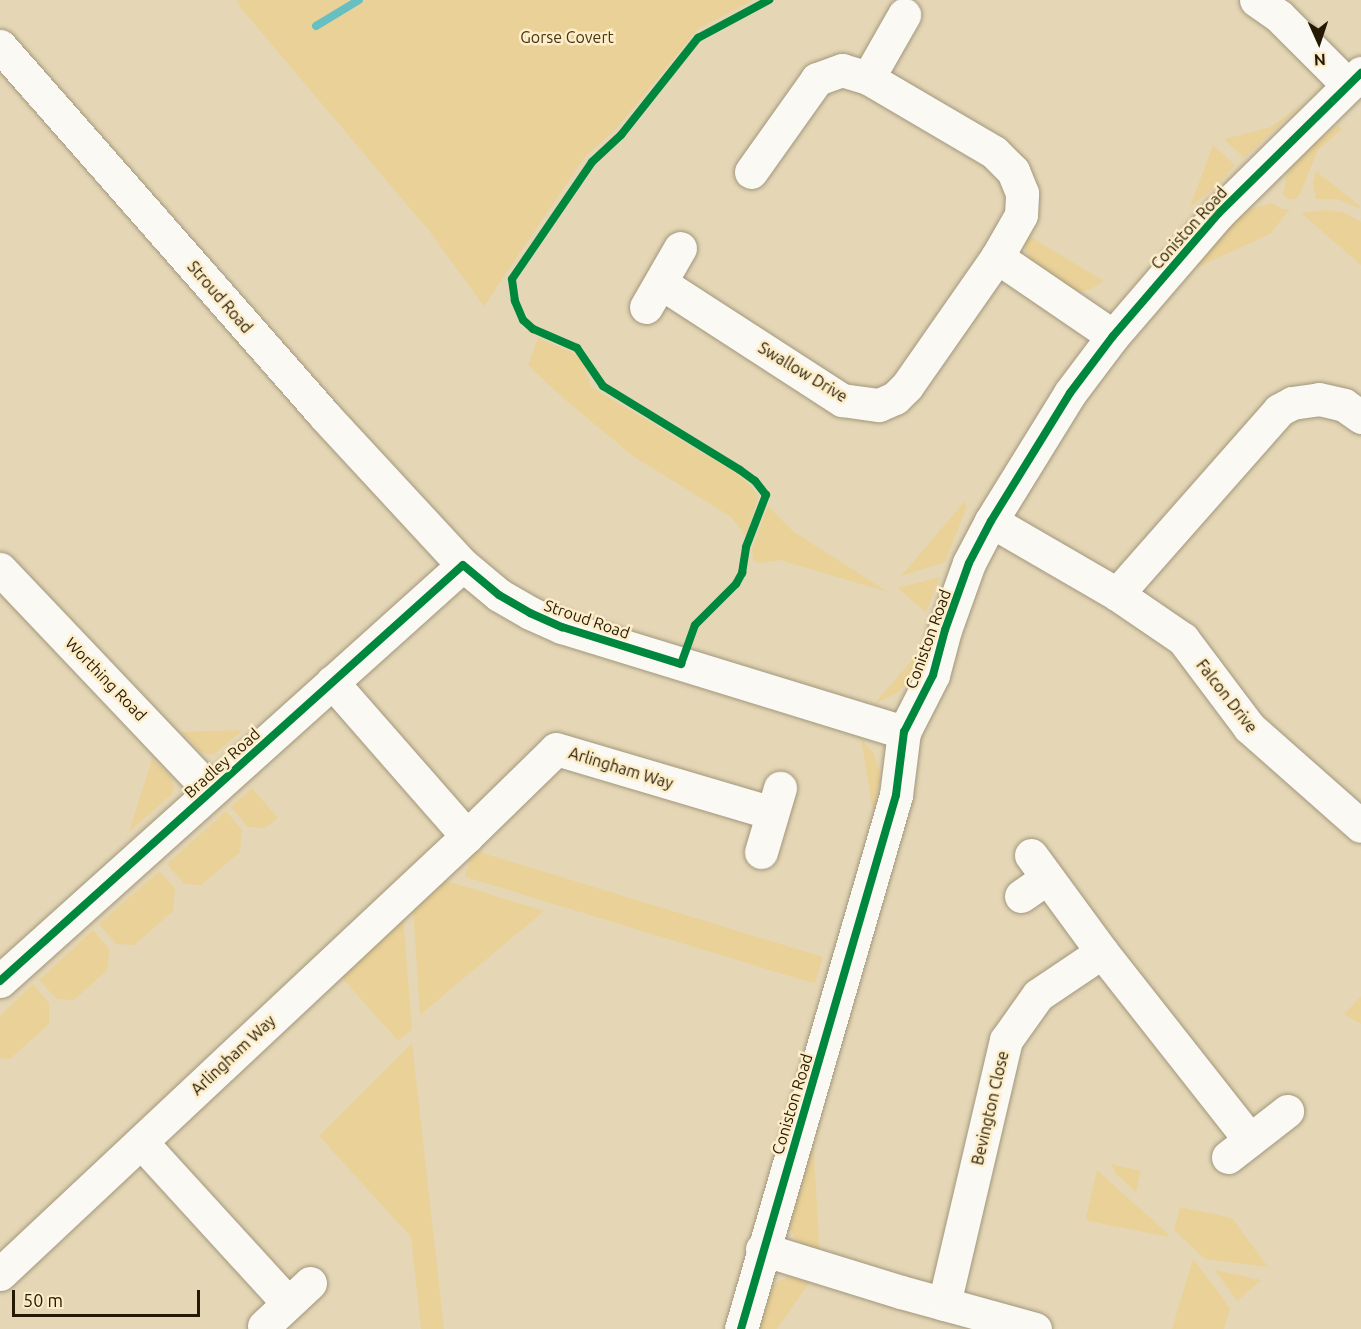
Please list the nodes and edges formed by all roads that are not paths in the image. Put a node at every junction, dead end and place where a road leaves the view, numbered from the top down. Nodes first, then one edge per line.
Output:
1 (1256, 0) edge
2 (904, 15) dead end
3 (0, 46) edge
4 (868, 78) junction
5 (1355, 79) edge
6 (752, 172) dead end
7 (680, 248) dead end
8 (997, 257) junction
9 (1113, 336) junction
10 (1361, 417) edge
11 (992, 521) junction
12 (463, 565) junction
13 (0, 569) edge
14 (1118, 594) junction
15 (332, 682) junction
16 (904, 732) junction
17 (211, 791) junction
18 (1361, 826) edge
19 (466, 836) junction
20 (761, 852) dead end
21 (1021, 896) dead end
22 (1102, 952) junction
23 (0, 981) edge
24 (1287, 1111) dead end
25 (141, 1142) junction
26 (762, 1249) junction
27 (0, 1274) edge
28 (944, 1304) junction
29 (264, 1326) dead end
30 (741, 1329) edge
31 (1035, 1329) edge

1 - 5 street
2 - 4 street
3 - 12 street, Stroud Road
4 - 6 street, Swallow Drive
4 - 8 street, Swallow Drive
5 - 9 street, Coniston Road
7 - 8 street, Swallow Drive
8 - 9 street
9 - 11 street, Coniston Road
10 - 14 street
11 - 14 street, Falcon Drive
11 - 16 street, Coniston Road
12 - 15 street, Bradley Road
12 - 16 street, Stroud Road
13 - 17 street, Worthing Road
14 - 18 street, Falcon Drive
15 - 17 street, Bradley Road
15 - 19 street
16 - 26 street, Coniston Road
17 - 23 street, Bradley Road
19 - 20 street, Arlingham Way
19 - 25 street, Arlingham Way
21 - 22 street
22 - 24 street
22 - 28 street, Bevington Close
25 - 27 street, Arlingham Way
25 - 29 street
26 - 28 street
26 - 30 street, Coniston Road
28 - 31 street

